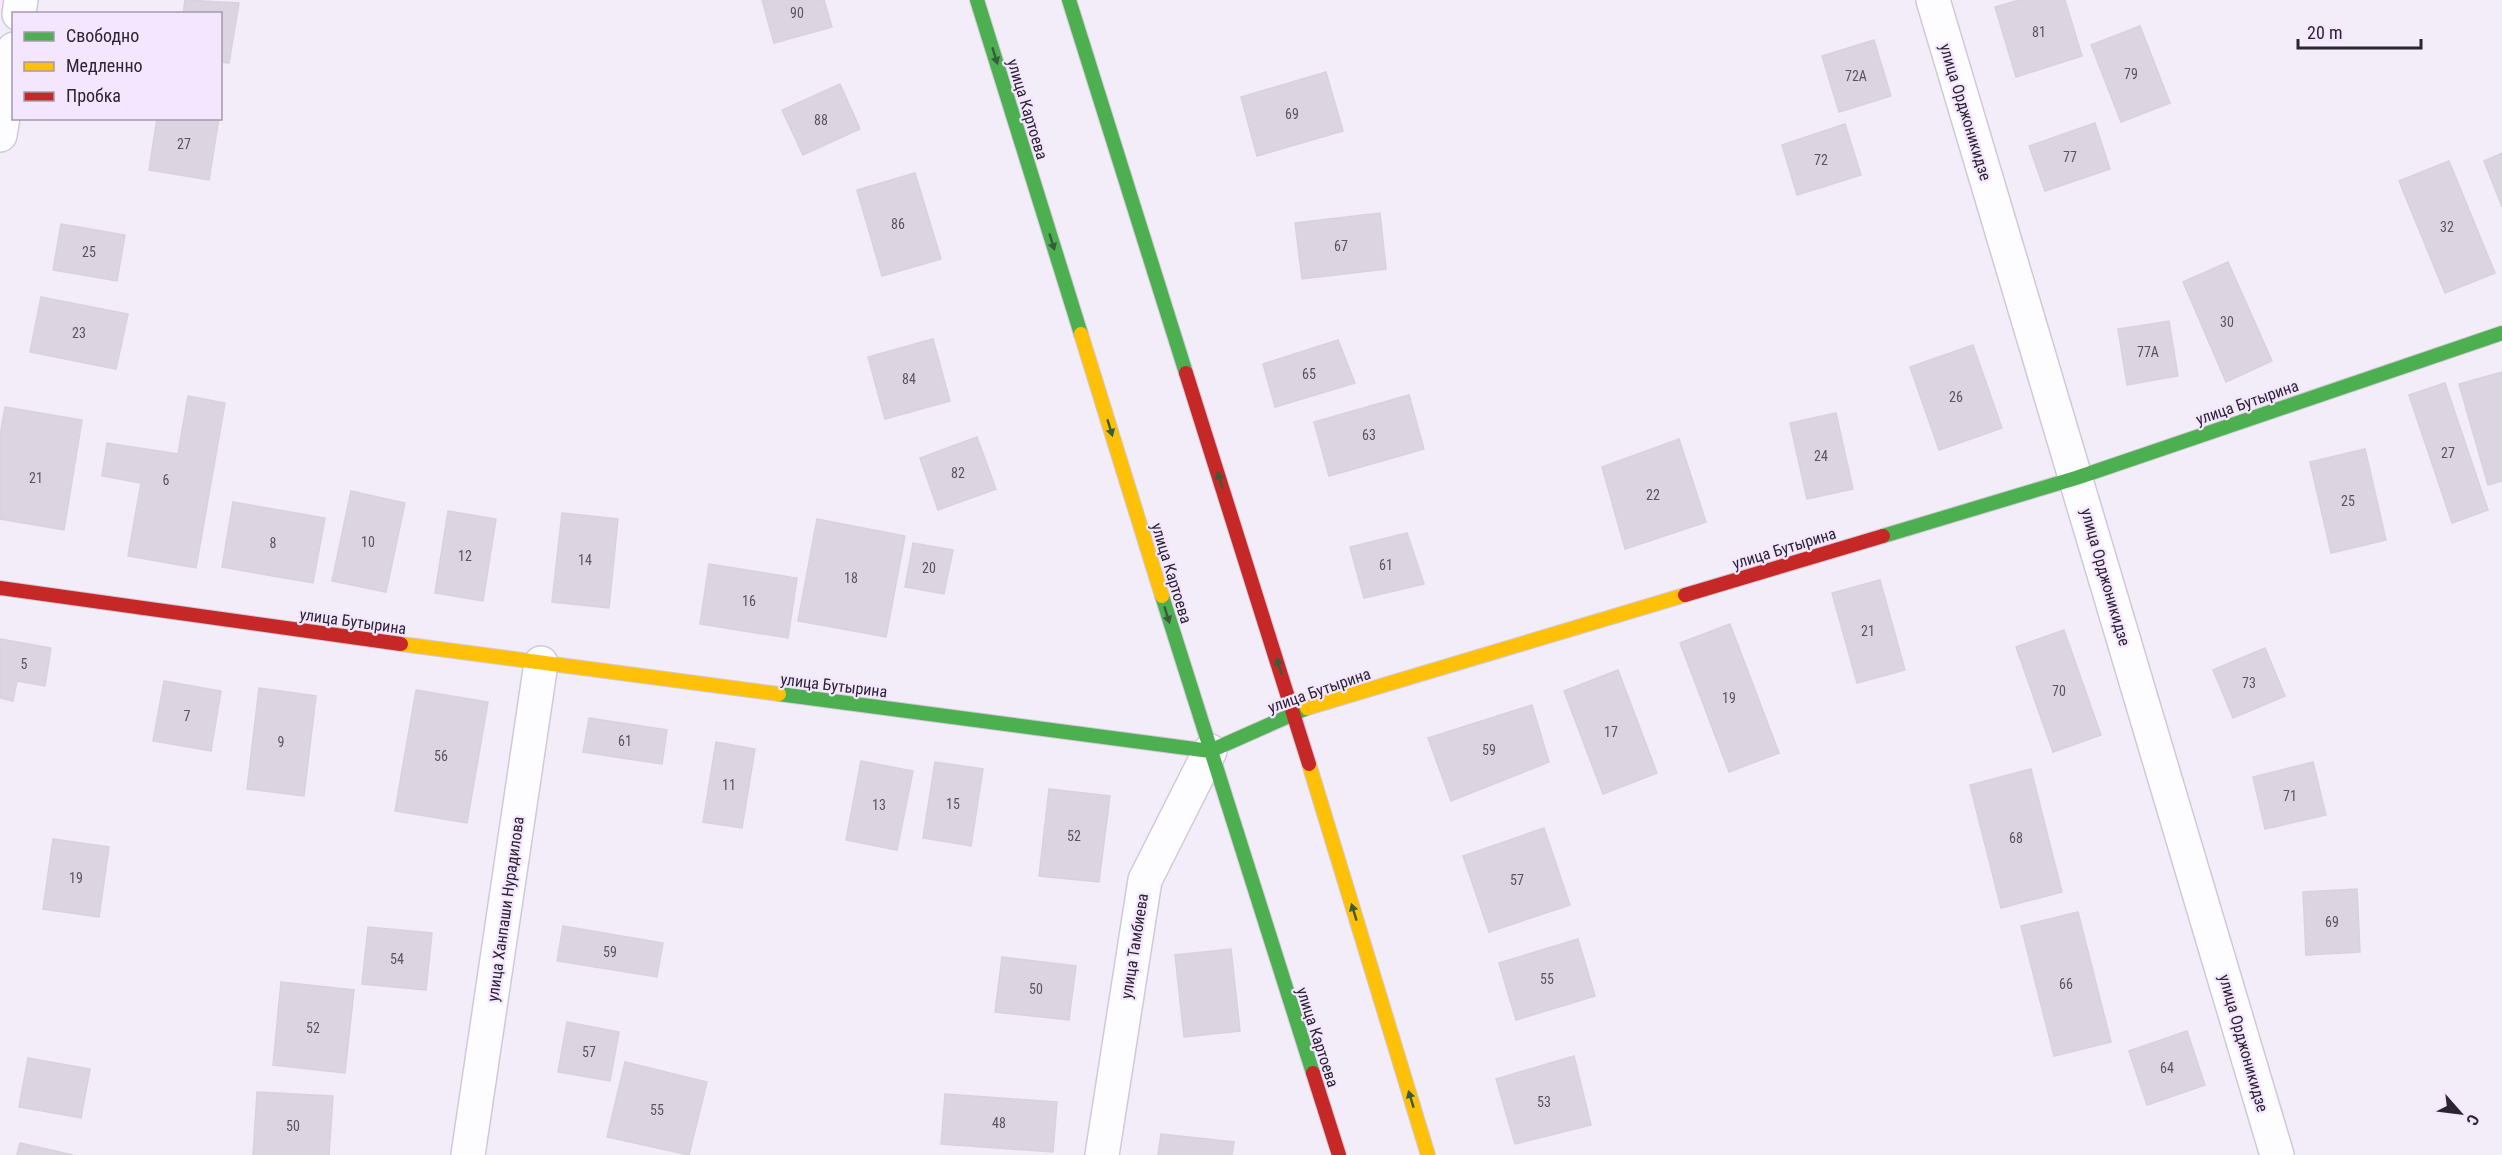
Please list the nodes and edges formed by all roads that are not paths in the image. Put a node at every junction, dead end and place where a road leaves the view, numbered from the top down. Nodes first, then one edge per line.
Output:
1 (977, 0) edge
2 (1069, 0) edge
3 (1933, 0) edge
4 (12, 61) edge
5 (0, 135) edge
6 (2502, 333) edge
7 (2076, 478) junction
8 (0, 588) edge
9 (541, 663) junction
10 (1293, 712) junction
11 (1209, 751) junction
12 (468, 1155) edge
13 (1102, 1155) edge
14 (1339, 1155) edge
15 (1428, 1155) edge
16 (2277, 1155) edge

1 -> 11 street, улица Картоева
10 -> 2 street
3 - 7 street, улица Орджоникидзе
4 - 5 street
6 - 7 street, улица Бутырина
7 - 10 street, улица Бутырина
7 - 16 street, улица Орджоникидзе
8 - 9 street, улица Бутырина
9 - 11 street, улица Бутырина
9 - 12 street, улица Ханпаши Нурадилова
10 - 11 street, улица Бутырина
15 -> 10 street
11 - 13 street, улица Тамбиева
11 - 14 street, улица Картоева

